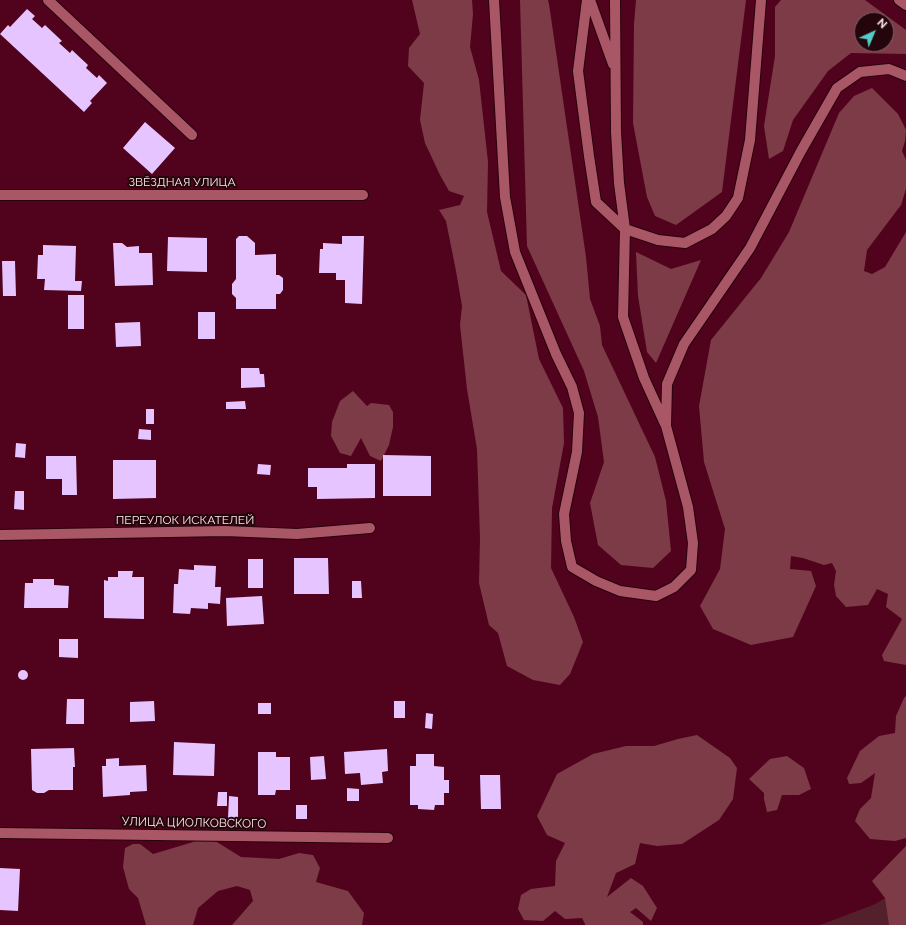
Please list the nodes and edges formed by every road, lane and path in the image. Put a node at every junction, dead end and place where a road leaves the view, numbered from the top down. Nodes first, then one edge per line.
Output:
1 (48, 0) edge
2 (494, 0) edge
3 (587, 0) edge
4 (590, 0) edge
5 (615, 0) edge
6 (761, 0) edge
7 (899, 0) edge
8 (906, 6) edge
9 (616, 72) junction
10 (906, 76) edge
11 (192, 136) dead end
12 (0, 195) edge
13 (363, 195) dead end
14 (624, 229) junction
15 (666, 426) junction
16 (370, 528) dead end
17 (0, 535) edge
18 (0, 833) edge
19 (388, 838) dead end

1 - 11 street
2 - 15 street
3 - 14 street
4 - 9 street
5 - 9 street
6 - 14 street
7 - 8 street
9 - 14 street
10 - 15 street
12 - 13 street, ЗВЁЗДНАЯ УЛИЦА
14 - 15 street
16 - 17 street, ПЕРЕУЛОК ИСКАТЕЛЕЙ
18 - 19 street, УЛИЦА ЦИОЛКОВСКОГО

